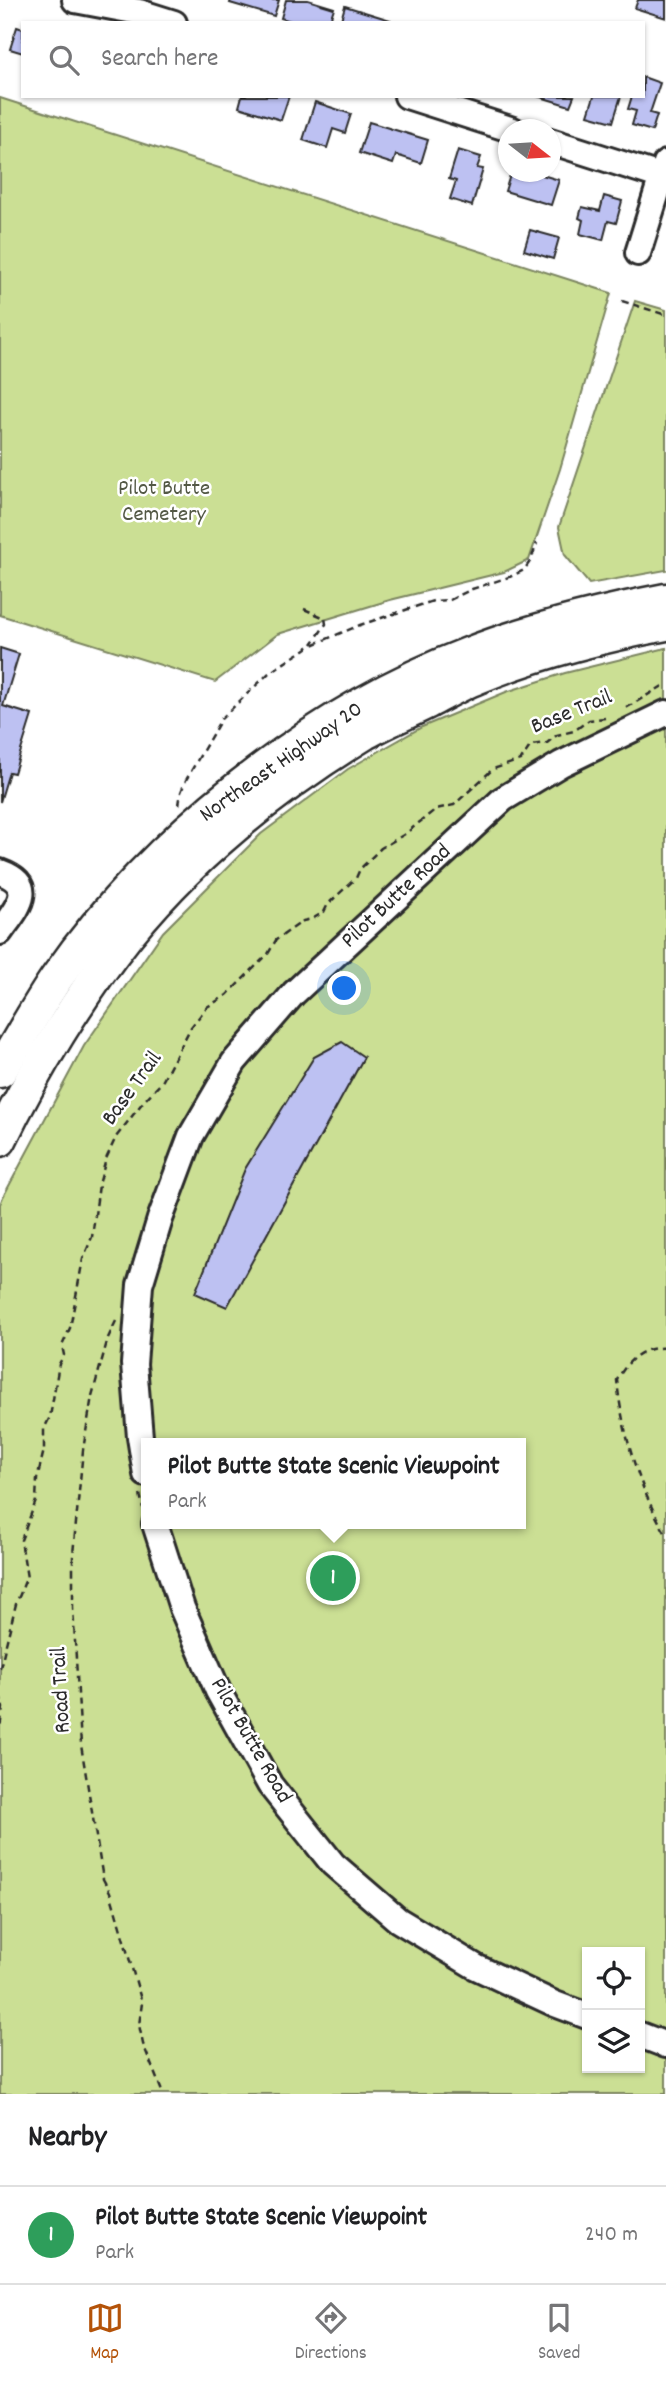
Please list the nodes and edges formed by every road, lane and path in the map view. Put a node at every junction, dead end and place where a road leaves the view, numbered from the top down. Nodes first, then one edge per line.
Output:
1 (75, 0) edge
2 (141, 6) edge
3 (170, 21) edge
4 (413, 98) edge
5 (498, 125) edge
6 (561, 144) edge
7 (665, 172) edge
8 (638, 253) dead end
9 (622, 301) dead end
10 (666, 315) edge
11 (537, 543) dead end
12 (666, 600) edge
13 (304, 609) dead end
14 (666, 624) edge
15 (310, 646) junction
16 (666, 684) edge
17 (621, 711) dead end
18 (666, 713) edge
19 (611, 716) dead end
20 (177, 816) dead end
21 (0, 872) edge
22 (0, 932) edge
23 (0, 1071) edge
24 (2, 1133) edge
25 (118, 1315) dead end
26 (666, 1348) edge
27 (141, 1443) edge
28 (157, 1529) edge
29 (666, 1534) edge
30 (0, 1668) edge
31 (0, 1693) edge
32 (0, 1728) edge
33 (582, 2014) edge
34 (645, 2037) edge
35 (666, 2045) edge
36 (163, 2094) edge

1 - 2 street
2 - 3 street
4 - 5 street
6 - 7 street
7 - 8 street
9 - 10 path
11 - 15 path
12 - 23 main road, Northeast Highway 20
13 - 15 path
14 - 24 main road, Northeast Highway 20
15 - 20 path
16 - 17 path, Base Trail
18 - 27 street, Pilot Butte Road
19 - 30 path, Base Trail
21 - 22 street
25 - 36 path, Road Trail
26 - 29 path
28 - 33 street, Pilot Butte Road
31 - 32 path
34 - 35 street

